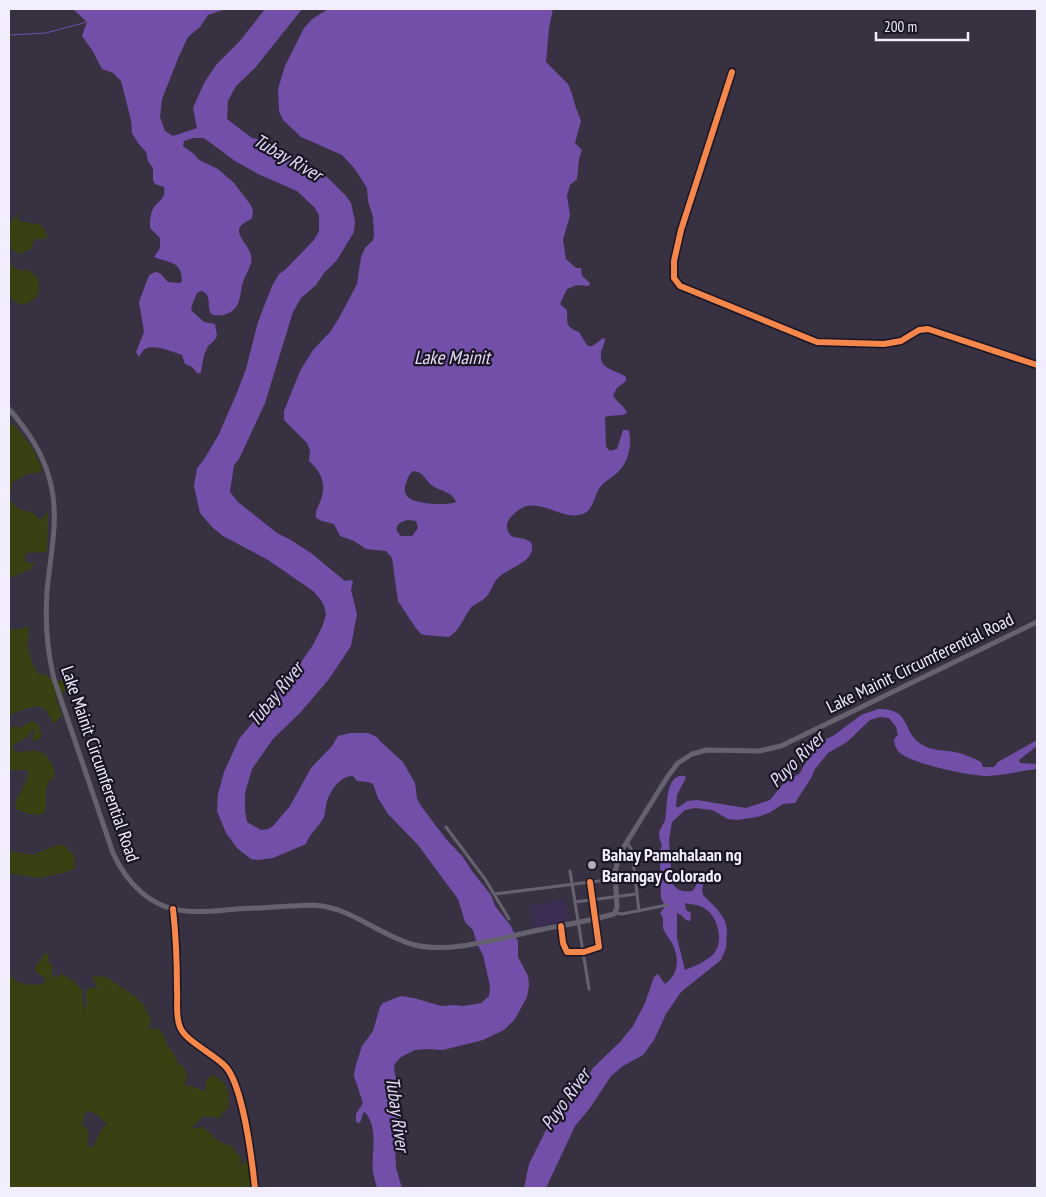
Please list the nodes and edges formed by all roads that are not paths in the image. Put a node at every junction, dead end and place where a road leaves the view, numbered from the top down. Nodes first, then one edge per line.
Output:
1 (732, 72) dead end
2 (1037, 365) edge
3 (9, 409) edge
4 (1037, 622) edge
5 (446, 827) dead end
6 (627, 841) junction
7 (570, 872) dead end
8 (634, 878) junction
9 (615, 879) junction
10 (590, 882) junction
11 (572, 885) junction
12 (494, 894) junction
13 (637, 894) junction
14 (616, 896) junction
15 (592, 899) junction
16 (575, 902) junction
17 (667, 906) dead end
18 (173, 909) junction
19 (639, 911) junction
20 (616, 913) junction
21 (594, 918) junction
22 (509, 919) dead end
23 (578, 922) junction
24 (561, 926) junction
25 (584, 952) junction
26 (589, 989) dead end
27 (255, 1188) edge

1 - 2 street
3 - 18 main road, Lake Mainit Circumferential Road
4 - 6 main road, Lake Mainit Circumferential Road
5 - 12 street
6 - 8 street
6 - 9 main road, Lake Mainit Circumferential Road
7 - 11 street
8 - 9 street
8 - 13 street
9 - 10 street
9 - 14 main road, Lake Mainit Circumferential Road
10 - 11 street
10 - 15 street
11 - 12 street
11 - 16 street
12 - 22 street
13 - 14 street
13 - 19 street
14 - 15 street
14 - 20 main road, Lake Mainit Circumferential Road
15 - 16 street
15 - 21 street
16 - 23 street
17 - 19 street
18 - 24 main road, Lake Mainit Circumferential Road
18 - 27 street
19 - 20 street
20 - 21 main road, Lake Mainit Circumferential Road
21 - 23 main road, Lake Mainit Circumferential Road
21 - 25 street
23 - 24 main road, Lake Mainit Circumferential Road
23 - 25 street
24 - 25 street
25 - 26 street

